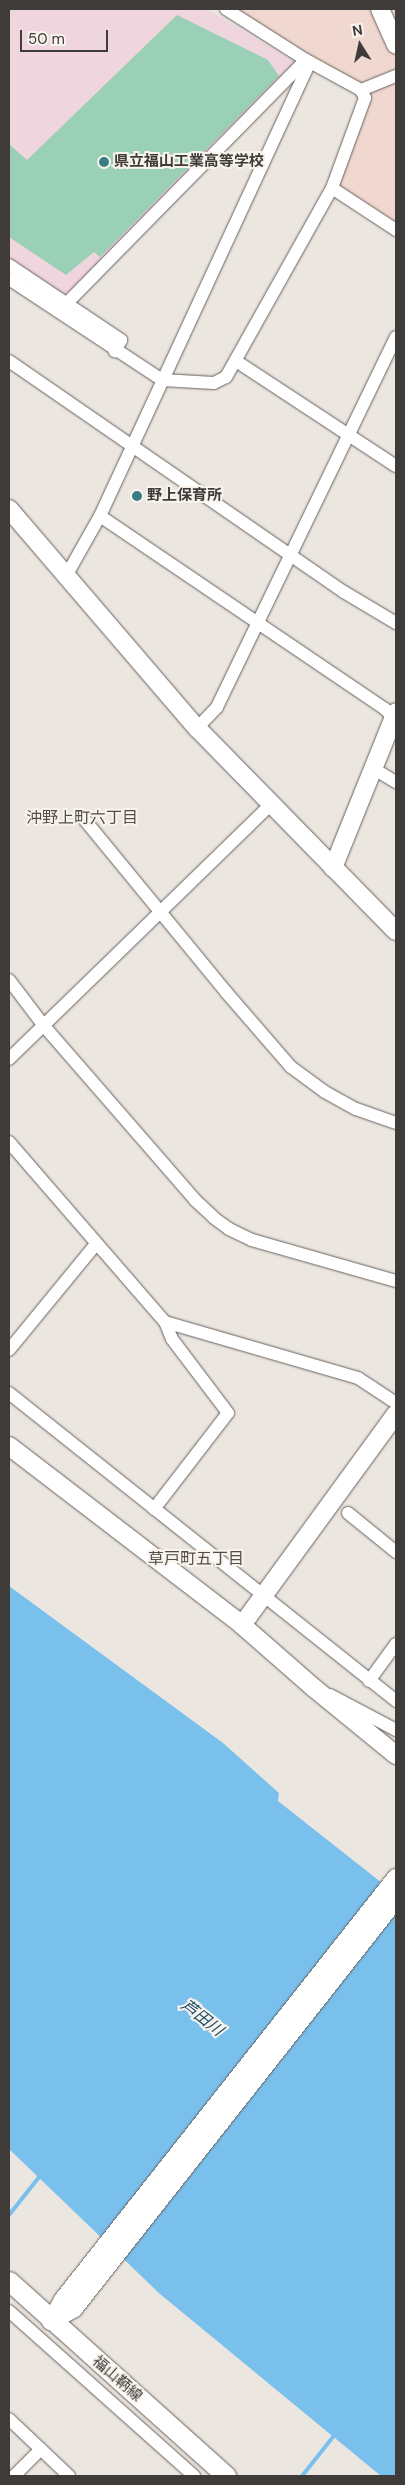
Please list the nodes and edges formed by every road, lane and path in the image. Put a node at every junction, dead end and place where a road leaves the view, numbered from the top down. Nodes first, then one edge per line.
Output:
1 (226, 9) edge
2 (380, 9) edge
3 (396, 45) edge
4 (308, 61) junction
5 (396, 76) edge
6 (361, 90) junction
7 (332, 188) junction
8 (396, 230) edge
9 (9, 265) edge
10 (9, 279) edge
11 (66, 304) junction
12 (396, 337) edge
13 (115, 350) junction
14 (9, 361) edge
15 (236, 362) junction
16 (162, 380) junction
17 (349, 435) junction
18 (131, 446) junction
19 (396, 466) edge
20 (9, 510) edge
21 (100, 516) junction
22 (291, 555) junction
23 (65, 578) junction
24 (257, 622) junction
25 (396, 623) edge
26 (395, 716) edge
27 (197, 728) junction
28 (374, 769) junction
29 (396, 782) edge
30 (271, 804) junction
31 (84, 819) dead end
32 (334, 868) junction
33 (161, 912) junction
34 (396, 931) edge
35 (9, 980) edge
36 (44, 1026) junction
37 (9, 1059) edge
38 (396, 1123) edge
39 (9, 1142) edge
40 (96, 1244) junction
41 (396, 1281) edge
42 (165, 1322) junction
43 (9, 1350) edge
44 (9, 1393) edge
45 (396, 1403) edge
46 (396, 1414) edge
47 (11, 1446) edge
48 (154, 1509) junction
49 (348, 1513) dead end
50 (396, 1552) edge
51 (263, 1596) junction
52 (242, 1625) junction
53 (396, 1644) edge
54 (369, 1681) junction
55 (314, 1688) junction
56 (396, 1701) edge
57 (396, 1730) edge
58 (396, 1755) edge
59 (396, 1878) edge
60 (396, 1899) edge
61 (9, 2281) edge
62 (68, 2304) junction
63 (9, 2311) edge
64 (51, 2321) junction
65 (9, 2418) edge
66 (41, 2449) junction
67 (14, 2476) edge
68 (69, 2476) edge
69 (194, 2476) edge
70 (226, 2476) edge

1 - 4 street
2 - 3 street
4 - 6 street
4 - 11 street
4 - 16 street
5 - 6 street
6 - 7 street
7 - 8 street
7 - 15 street
9 - 11 street
10 - 13 street
11 - 13 street
12 - 17 street
13 - 16 street
14 - 18 street
15 - 16 street
15 - 17 street
16 - 18 street
17 - 19 street
17 - 22 street
18 - 21 street
18 - 22 street
20 - 23 street
21 - 23 street
21 - 24 street
22 - 24 street
22 - 25 street
23 - 27 street
24 - 26 street
24 - 27 street
26 - 28 street
27 - 30 street
28 - 29 street
28 - 32 street
30 - 32 street
30 - 33 street
31 - 33 street
32 - 34 street
33 - 36 street
33 - 38 street
35 - 36 street
36 - 37 street
36 - 41 street
39 - 40 street
40 - 42 street
40 - 43 street
42 - 45 street
42 - 48 street
44 - 48 street
46 - 51 street
47 - 52 street
48 - 51 street
49 - 50 street
51 - 52 street
51 - 54 street
52 - 55 street
53 - 54 street
54 - 56 street
55 - 57 street
55 - 58 street
59 - 62 street
60 - 62 street
61 - 64 main road, 福山鞆線
62 - 64 street
63 - 69 street
64 - 70 main road, 福山鞆線
65 - 66 street
66 - 67 street
66 - 68 street

